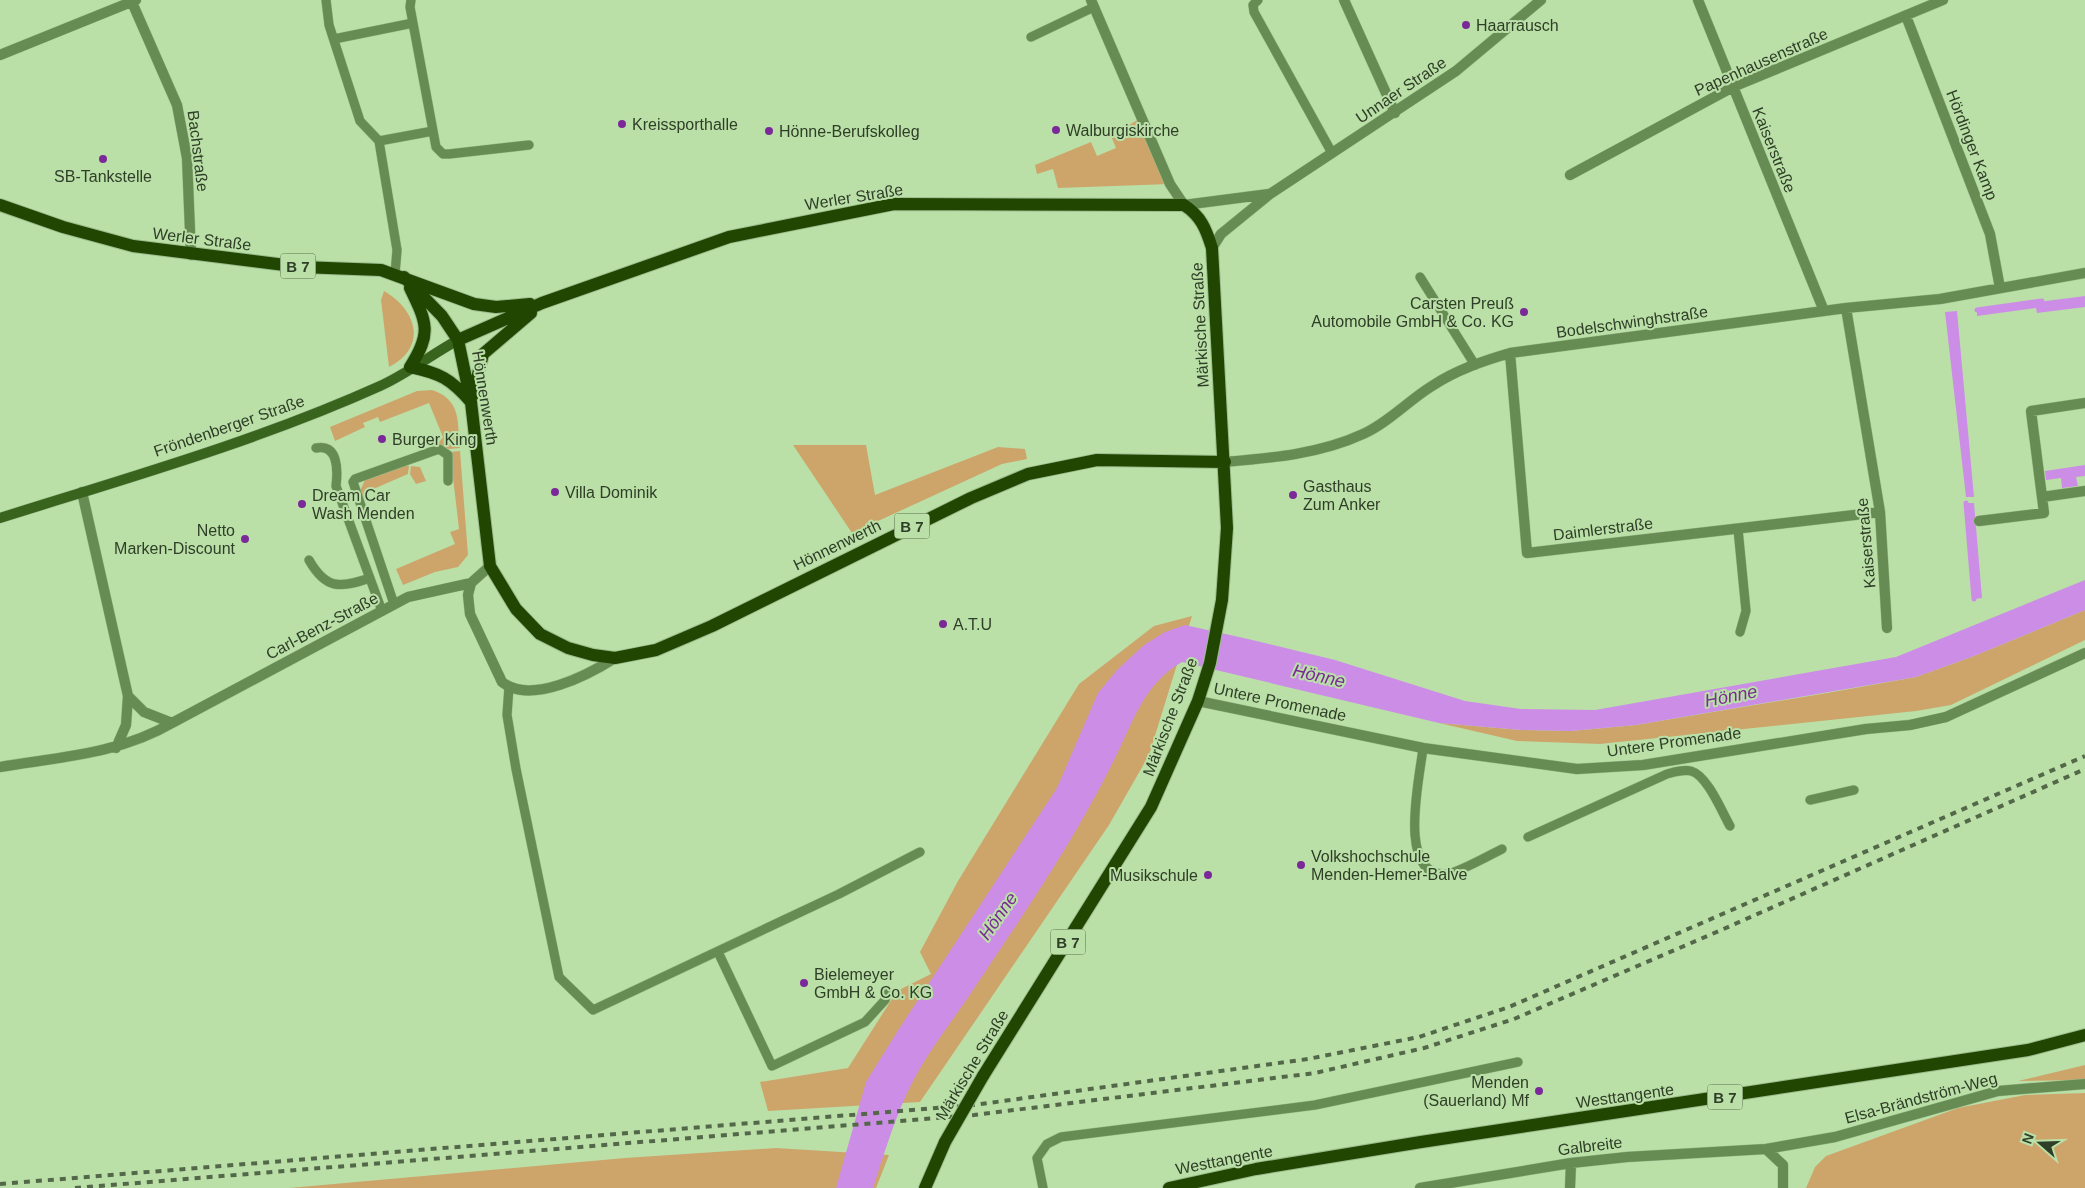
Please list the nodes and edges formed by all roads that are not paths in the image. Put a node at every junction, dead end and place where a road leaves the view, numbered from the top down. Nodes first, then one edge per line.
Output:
1 (326, 0) edge
2 (411, 0) edge
3 (1258, 0) edge
4 (1344, 0) edge
5 (1541, 0) edge
6 (1698, 0) edge
7 (1943, 0) edge
8 (133, 1) edge
9 (1092, 3) edge
10 (1906, 16) junction
11 (413, 23) junction
12 (1031, 36) dead end
13 (334, 39) junction
14 (0, 55) edge
15 (1733, 88) junction
16 (1395, 113) junction
17 (433, 131) junction
18 (379, 141) junction
19 (529, 145) dead end
20 (1332, 153) junction
21 (1570, 175) dead end
22 (1270, 194) junction
23 (0, 205) edge
24 (1184, 205) junction
25 (1212, 248) junction
26 (192, 255) junction
27 (2085, 274) edge
28 (399, 276) junction
29 (1420, 277) dead end
30 (2066, 278) junction
31 (2085, 281) edge
32 (2000, 288) junction
33 (542, 303) junction
34 (1846, 308) junction
35 (1824, 311) junction
36 (458, 340) junction
37 (1510, 353) junction
38 (1475, 365) junction
39 (410, 367) junction
40 (472, 402) junction
41 (2085, 403) edge
42 (316, 448) dead end
43 (1225, 462) junction
44 (448, 481) dead end
45 (2085, 491) edge
46 (82, 492) junction
47 (2042, 497) junction
48 (1880, 512) junction
49 (0, 518) edge
50 (1980, 521) dead end
51 (1738, 529) junction
52 (309, 560) dead end
53 (490, 566) junction
54 (370, 578) junction
55 (471, 583) junction
56 (394, 604) junction
57 (382, 611) junction
58 (1887, 628) dead end
59 (1740, 632) dead end
60 (2085, 653) edge
61 (615, 658) junction
62 (509, 687) junction
63 (128, 696) junction
64 (1198, 700) junction
65 (172, 723) junction
66 (116, 748) junction
67 (1424, 748) junction
68 (0, 768) edge
69 (1854, 790) dead end
70 (1810, 800) dead end
71 (1730, 826) dead end
72 (1528, 837) dead end
73 (1502, 850) dead end
74 (920, 852) dead end
75 (718, 952) junction
76 (888, 991) dead end
77 (2085, 1035) edge
78 (1518, 1062) dead end
79 (2085, 1084) edge
80 (1766, 1149) junction
81 (1571, 1163) junction
82 (926, 1186) edge
83 (1042, 1188) edge
84 (1169, 1188) edge
85 (1420, 1188) edge
86 (1570, 1188) edge
87 (1783, 1188) edge

1 - 13 lane
2 - 11 lane
3 - 20 lane
4 - 16 street
5 - 16 street, Unnaer Straße
6 - 15 street, Kaiserstraße
7 - 10 street, Papenhausenstraße
8 - 14 street
8 - 26 street, Bachstraße
9 - 12 lane
9 - 24 street
10 - 15 street, Papenhausenstraße
10 - 32 street, Hördinger Kamp
11 - 13 lane
11 - 17 lane
13 - 18 lane
15 - 21 street, Papenhausenstraße
15 - 35 street, Kaiserstraße
16 - 20 street, Unnaer Straße
17 - 18 lane
17 - 19 lane
18 - 28 lane
20 - 22 street, Unnaer Straße
22 - 24 street, Unnaer Straße
22 - 25 street, Unnaer Straße
23 - 26 main road, Werler Straße / B 7
24 - 25 main road, Märkische Straße / B 7
24 - 33 main road, Werler Straße
25 - 43 main road, Märkische Straße / B 7
26 - 28 main road, Werler Straße / B 7
27 - 30 street, Bodelschwinghstraße
28 - 33 main road, Werler Straße / B 7
28 - 36 main road, B 7
28 - 39 main road
29 - 38 lane
30 - 31 street, Bodelschwinghstraße
30 - 32 street, Bodelschwinghstraße
32 - 34 street, Bodelschwinghstraße
33 - 36 main road, Werler Straße
33 - 40 main road
34 - 35 street, Bodelschwinghstraße
34 - 48 street, Kaiserstraße
35 - 37 street, Bodelschwinghstraße
36 - 39 main road, Fröndenberger Straße
36 - 40 main road, Hönnenwerth / B 7
37 - 38 street, Bodelschwinghstraße
37 - 51 street, Daimlerstraße
38 - 43 street, Bodelschwinghstraße
39 - 40 main road
39 - 46 main road, Fröndenberger Straße
40 - 53 main road, Hönnenwerth / B 7
41 - 47 street
42 - 54 lane
43 - 61 main road, Hönnenwerth / B 7
43 - 64 main road, Märkische Straße / B 7
44 - 56 lane
45 - 47 street
46 - 49 main road, Fröndenberger Straße
46 - 63 street
47 - 50 street
48 - 51 street, Daimlerstraße
48 - 58 street, Kaiserstraße
51 - 59 lane
52 - 54 lane
53 - 55 street, Carl-Benz-Straße
53 - 61 main road, Hönnenwerth / B 7
54 - 57 lane
55 - 56 street, Carl-Benz-Straße
55 - 62 street
56 - 57 street, Carl-Benz-Straße
57 - 65 street, Carl-Benz-Straße
60 - 67 street, Untere Promenade
61 - 62 street, Hönnenwerth
62 - 75 lane
63 - 65 street
63 - 66 street
64 - 67 street, Untere Promenade
64 - 82 main road, Märkische Straße / B 7, bridge
65 - 66 street, Carl-Benz-Straße
66 - 68 street, Carl-Benz-Straße
67 - 73 lane
69 - 70 lane
71 - 72 lane
74 - 75 lane
75 - 76 lane
77 - 84 main road, Westtangente / B 7
78 - 83 lane
79 - 80 street, Elsa-Brändström-Weg
80 - 81 street, Galbreite
80 - 87 street
81 - 85 street, Galbreite
81 - 86 street

